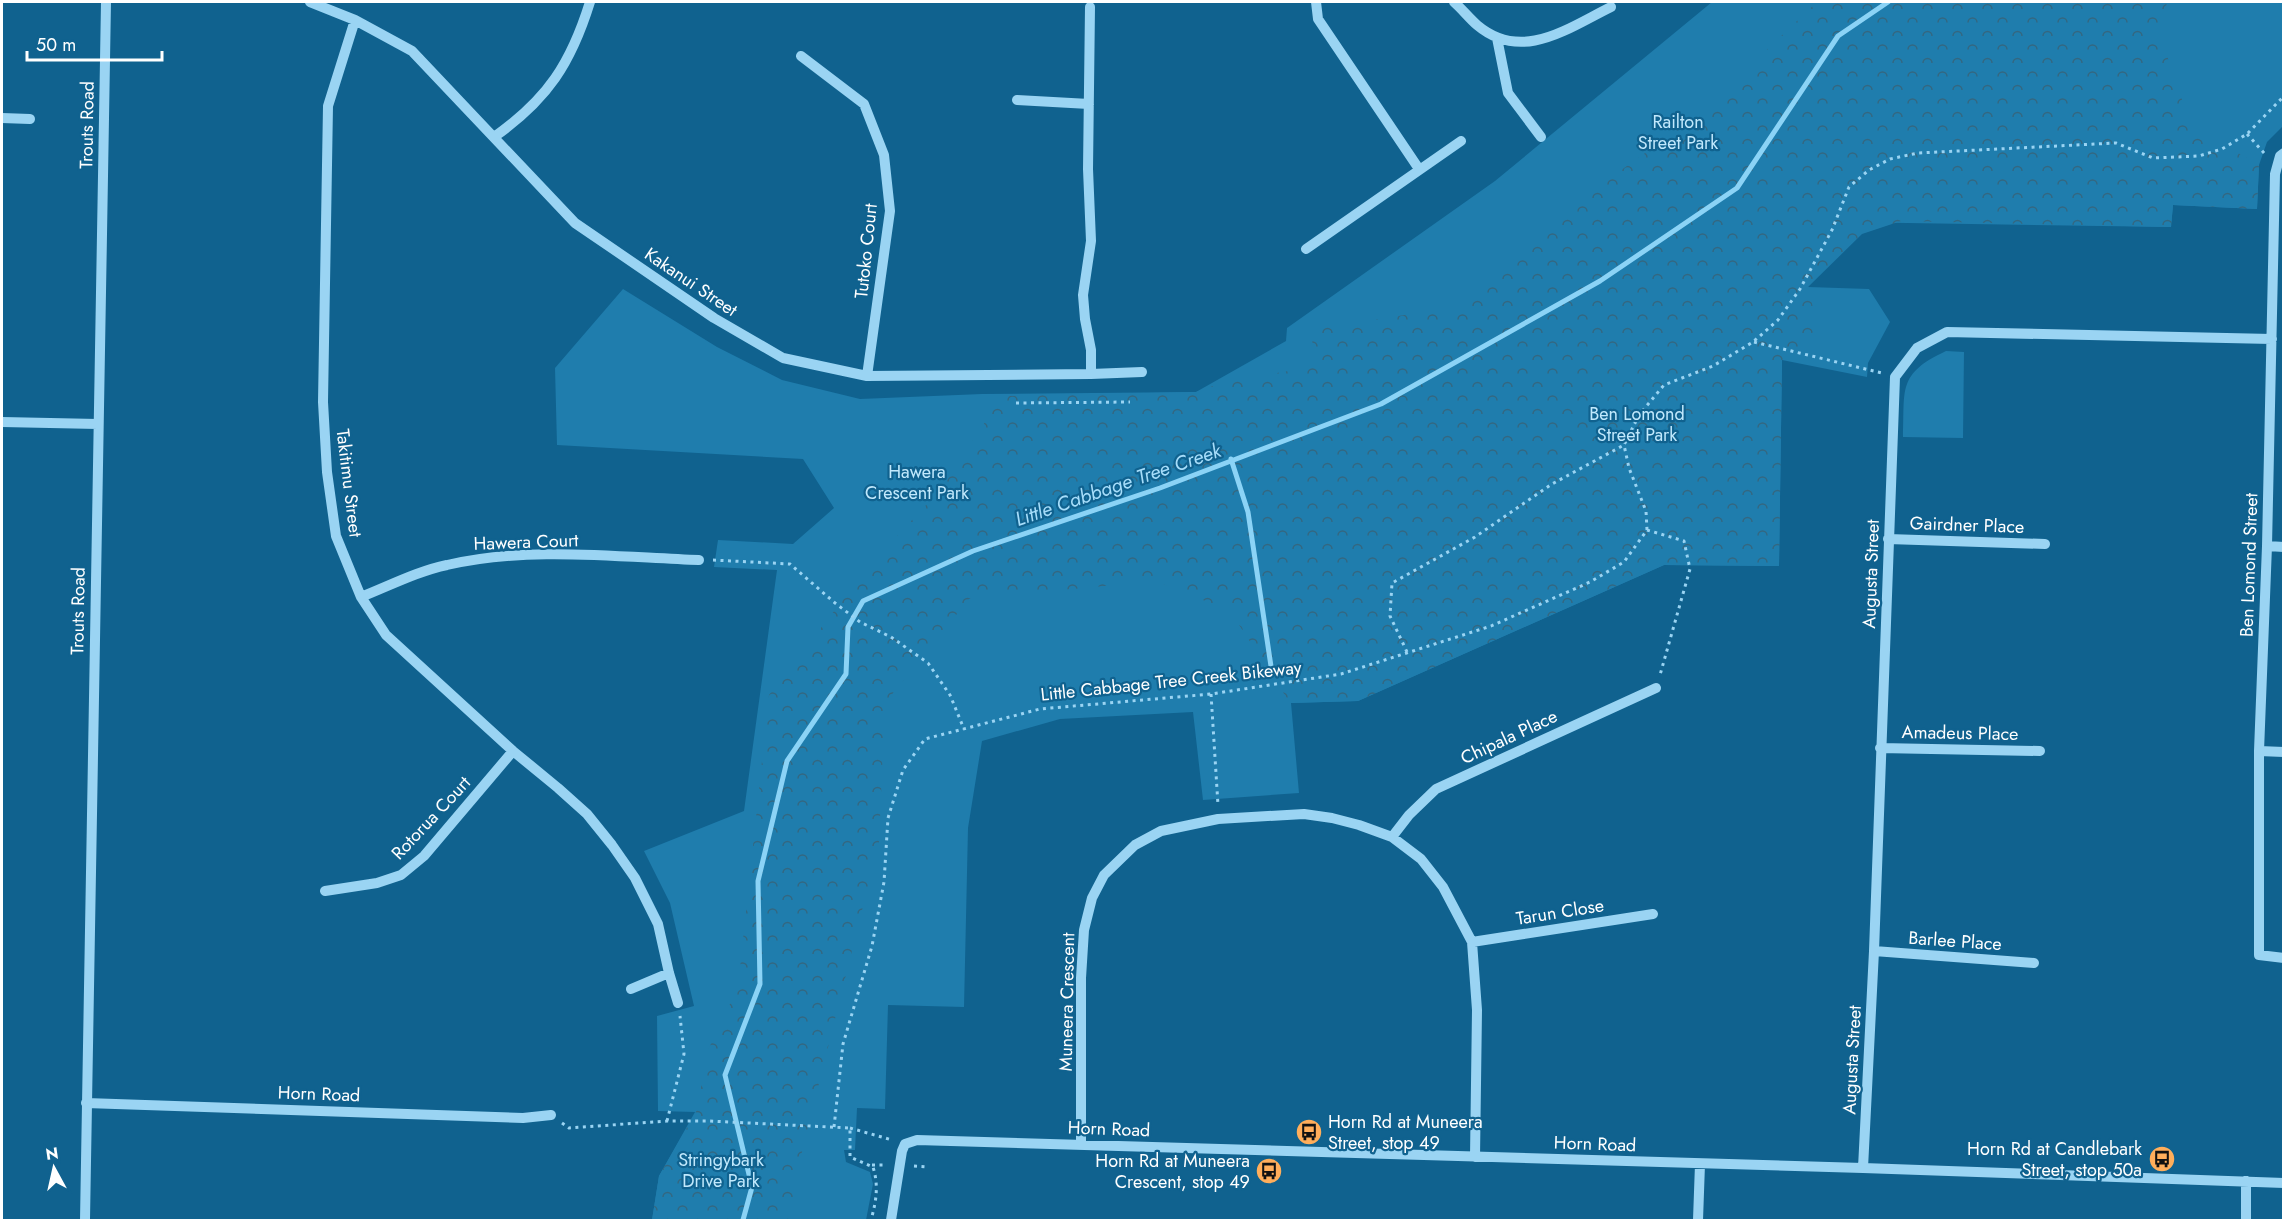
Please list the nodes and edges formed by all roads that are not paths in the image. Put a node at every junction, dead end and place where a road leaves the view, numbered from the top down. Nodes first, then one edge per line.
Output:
1 (106, 2) edge
2 (310, 2) edge
3 (590, 2) edge
4 (1316, 2) edge
5 (1454, 2) edge
6 (1090, 7) dead end
7 (1611, 7) dead end
8 (355, 20) junction
9 (1497, 38) junction
10 (801, 56) dead end
11 (1017, 100) dead end
12 (1089, 104) junction
13 (2, 118) edge
14 (30, 119) dead end
15 (1541, 136) dead end
16 (494, 137) junction
17 (1461, 141) dead end
18 (2283, 153) edge
19 (1419, 169) junction
20 (1306, 249) dead end
21 (2272, 339) junction
22 (1142, 372) dead end
23 (1091, 375) junction
24 (867, 376) junction
25 (2, 422) edge
26 (98, 424) junction
27 (1888, 539) junction
28 (2044, 544) dead end
29 (2267, 546) junction
30 (2283, 547) edge
31 (699, 560) road end
32 (361, 597) junction
33 (1656, 688) road end
34 (1880, 748) junction
35 (513, 751) junction
36 (2040, 751) dead end
37 (2259, 751) junction
38 (2283, 752) edge
39 (1392, 837) junction
40 (325, 891) dead end
41 (1653, 914) dead end
42 (1472, 942) junction
43 (1874, 951) junction
44 (2283, 958) edge
45 (2034, 963) dead end
46 (669, 973) junction
47 (631, 989) dead end
48 (678, 1003) road end
49 (86, 1103) junction
50 (551, 1115) road end
51 (1081, 1144) junction
52 (1475, 1156) junction
53 (1700, 1164) junction
54 (1863, 1168) junction
55 (2246, 1181) junction
56 (2283, 1182) edge
57 (84, 1221) edge
58 (891, 1221) edge
59 (1698, 1221) edge
60 (2246, 1221) edge

1 - 26 street, Trouts Road
2 - 8 street, Kakanui Street
3 - 16 street
4 - 19 street
5 - 9 street
6 - 12 street
7 - 9 street
8 - 16 street, Kakanui Street
8 - 32 street, Takitimu Street
9 - 15 street
10 - 24 street, Tutoko Court
11 - 12 street
12 - 23 street
13 - 14 street
16 - 24 street, Kakanui Street
17 - 19 street
18 - 21 street, Ben Lomond Street
19 - 20 street
21 - 27 street, Augusta Street
21 - 29 street, Ben Lomond Street
22 - 23 street, Kakanui Street
23 - 24 street, Kakanui Street
25 - 26 street
26 - 49 street, Trouts Road
27 - 28 street, Gairdner Place
27 - 34 street, Augusta Street
29 - 30 street
29 - 37 street, Ben Lomond Street
31 - 32 street, Hawera Court
32 - 35 street, Takitimu Street
33 - 39 street, Chipala Place
34 - 36 street, Amadeus Place
34 - 43 street, Augusta Street
35 - 40 street, Rotorua Court
35 - 46 street, Takitimu Street
37 - 38 street
37 - 44 street, Ben Lomond Street
39 - 42 street, Muneera Crescent
39 - 51 street, Muneera Crescent
41 - 42 street, Tarun Close
42 - 52 street, Muneera Crescent
43 - 45 street, Barlee Place
43 - 54 street, Augusta Street
46 - 47 street
46 - 48 street, Takitimu Street
49 - 50 street, Horn Road
49 - 57 street, Trouts Road
51 - 52 street, Horn Road
51 - 58 street, Horn Road
52 - 53 street, Horn Road
53 - 54 street, Horn Road
53 - 59 street
54 - 55 street, Horn Road
55 - 56 street, Horn Road
55 - 60 street

